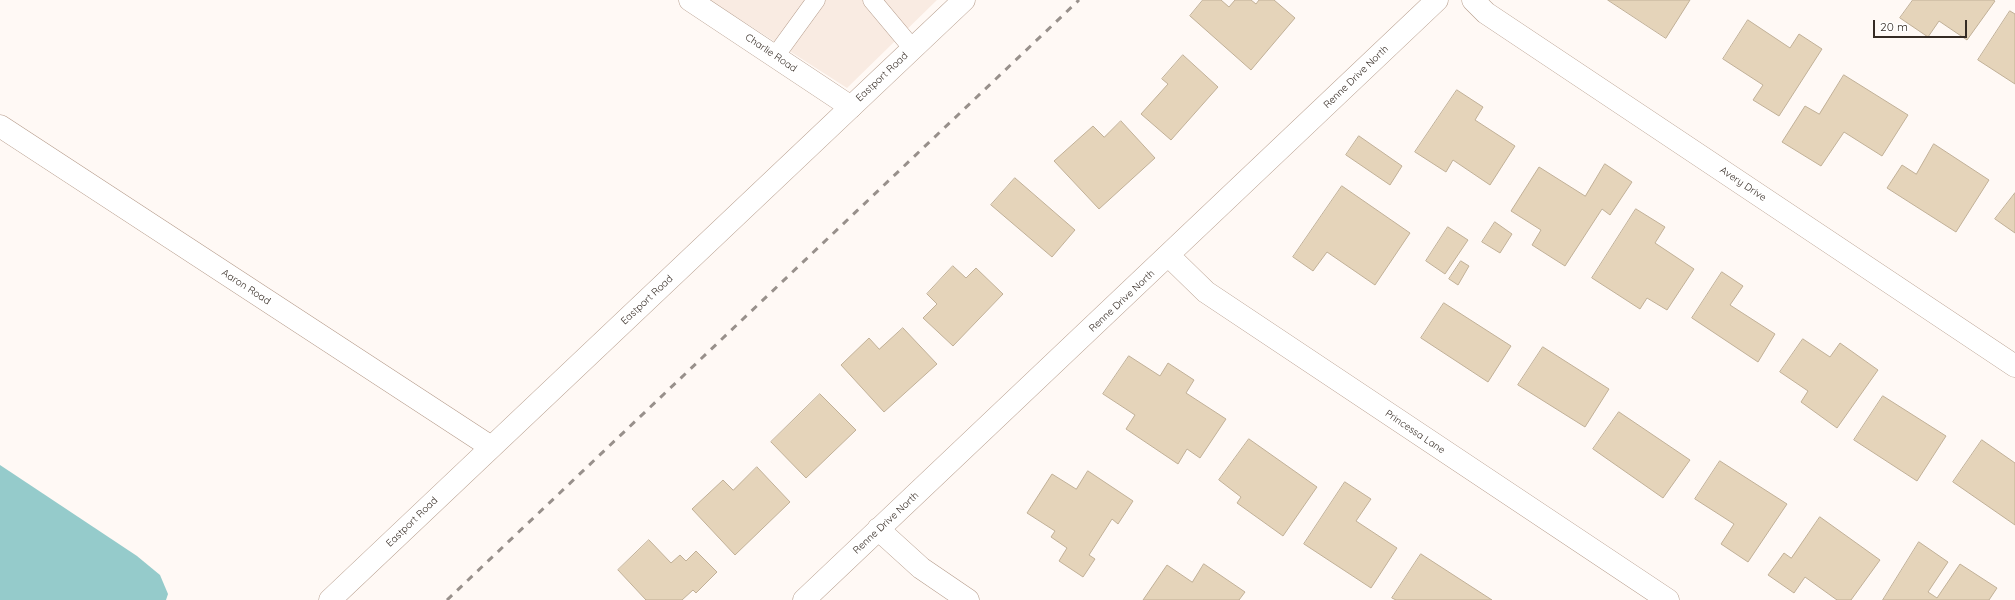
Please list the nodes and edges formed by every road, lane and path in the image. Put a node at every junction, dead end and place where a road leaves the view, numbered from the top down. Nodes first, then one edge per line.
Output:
1 (690, 0) edge
2 (816, 0) edge
3 (872, 0) edge
4 (964, 0) edge
5 (1437, 0) edge
6 (1473, 0) edge
7 (913, 48) junction
8 (776, 56) junction
9 (851, 107) junction
10 (0, 126) edge
11 (1169, 256) junction
12 (2015, 366) edge
13 (491, 447) junction
14 (878, 529) junction
15 (330, 600) edge
16 (804, 600) edge
17 (968, 600) edge
18 (1668, 600) edge

1 - 8 street, Charlie Road
2 - 8 lane
3 - 7 lane
4 - 7 street, Eastport Road
5 - 11 street, Renne Drive North
6 - 12 street, Avery Drive
7 - 9 street, Eastport Road
8 - 9 street, Charlie Road
9 - 13 street, Eastport Road
10 - 13 street, Aaron Road
11 - 14 street, Renne Drive North
11 - 18 street, Princessa Lane
13 - 15 street, Eastport Road
14 - 16 street, Renne Drive North
14 - 17 street

